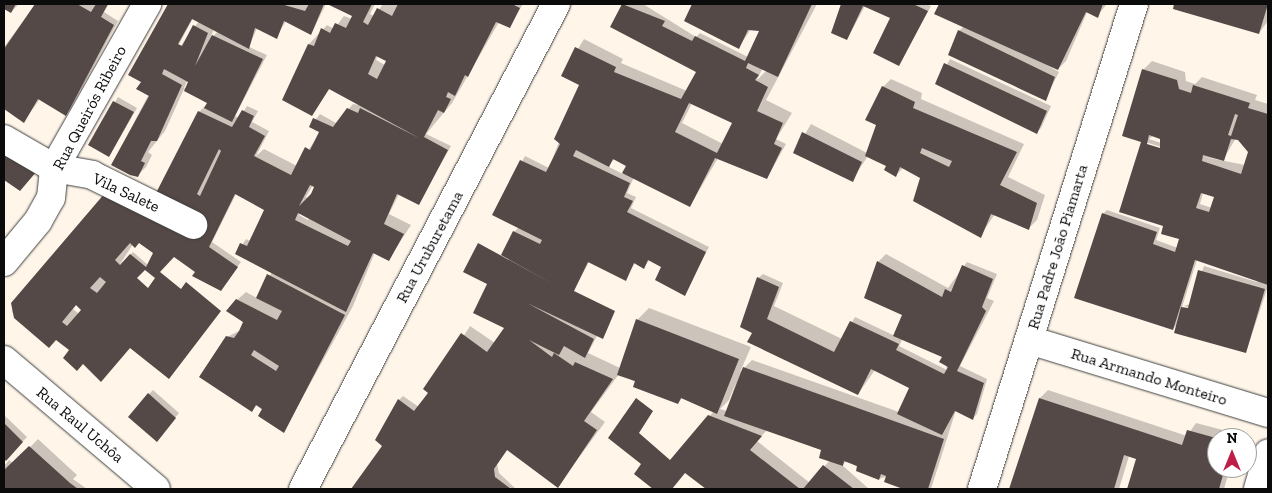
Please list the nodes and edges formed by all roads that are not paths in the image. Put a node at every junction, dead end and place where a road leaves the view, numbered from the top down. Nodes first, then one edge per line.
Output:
1 (147, 4) edge
2 (556, 4) edge
3 (1134, 4) edge
4 (4, 139) edge
5 (54, 168) junction
6 (193, 226) dead end
7 (4, 262) edge
8 (1029, 340) junction
9 (4, 360) edge
10 (1268, 414) edge
11 (1268, 453) edge
12 (156, 489) edge
13 (303, 489) edge
14 (982, 489) edge
15 (1258, 489) edge

1 - 5 street, Rua Queirós Ribeiro
2 - 13 street, Rua Uruburetama
3 - 8 street, Rua Padre João Piamarta
4 - 5 street, Vila Salete
5 - 6 street, Vila Salete
5 - 7 street, Rua Queirós Ribeiro
8 - 10 street, Rua Armando Monteiro
8 - 14 street, Rua Padre João Piamarta
9 - 12 street, Rua Raul Uchôa
11 - 15 street

